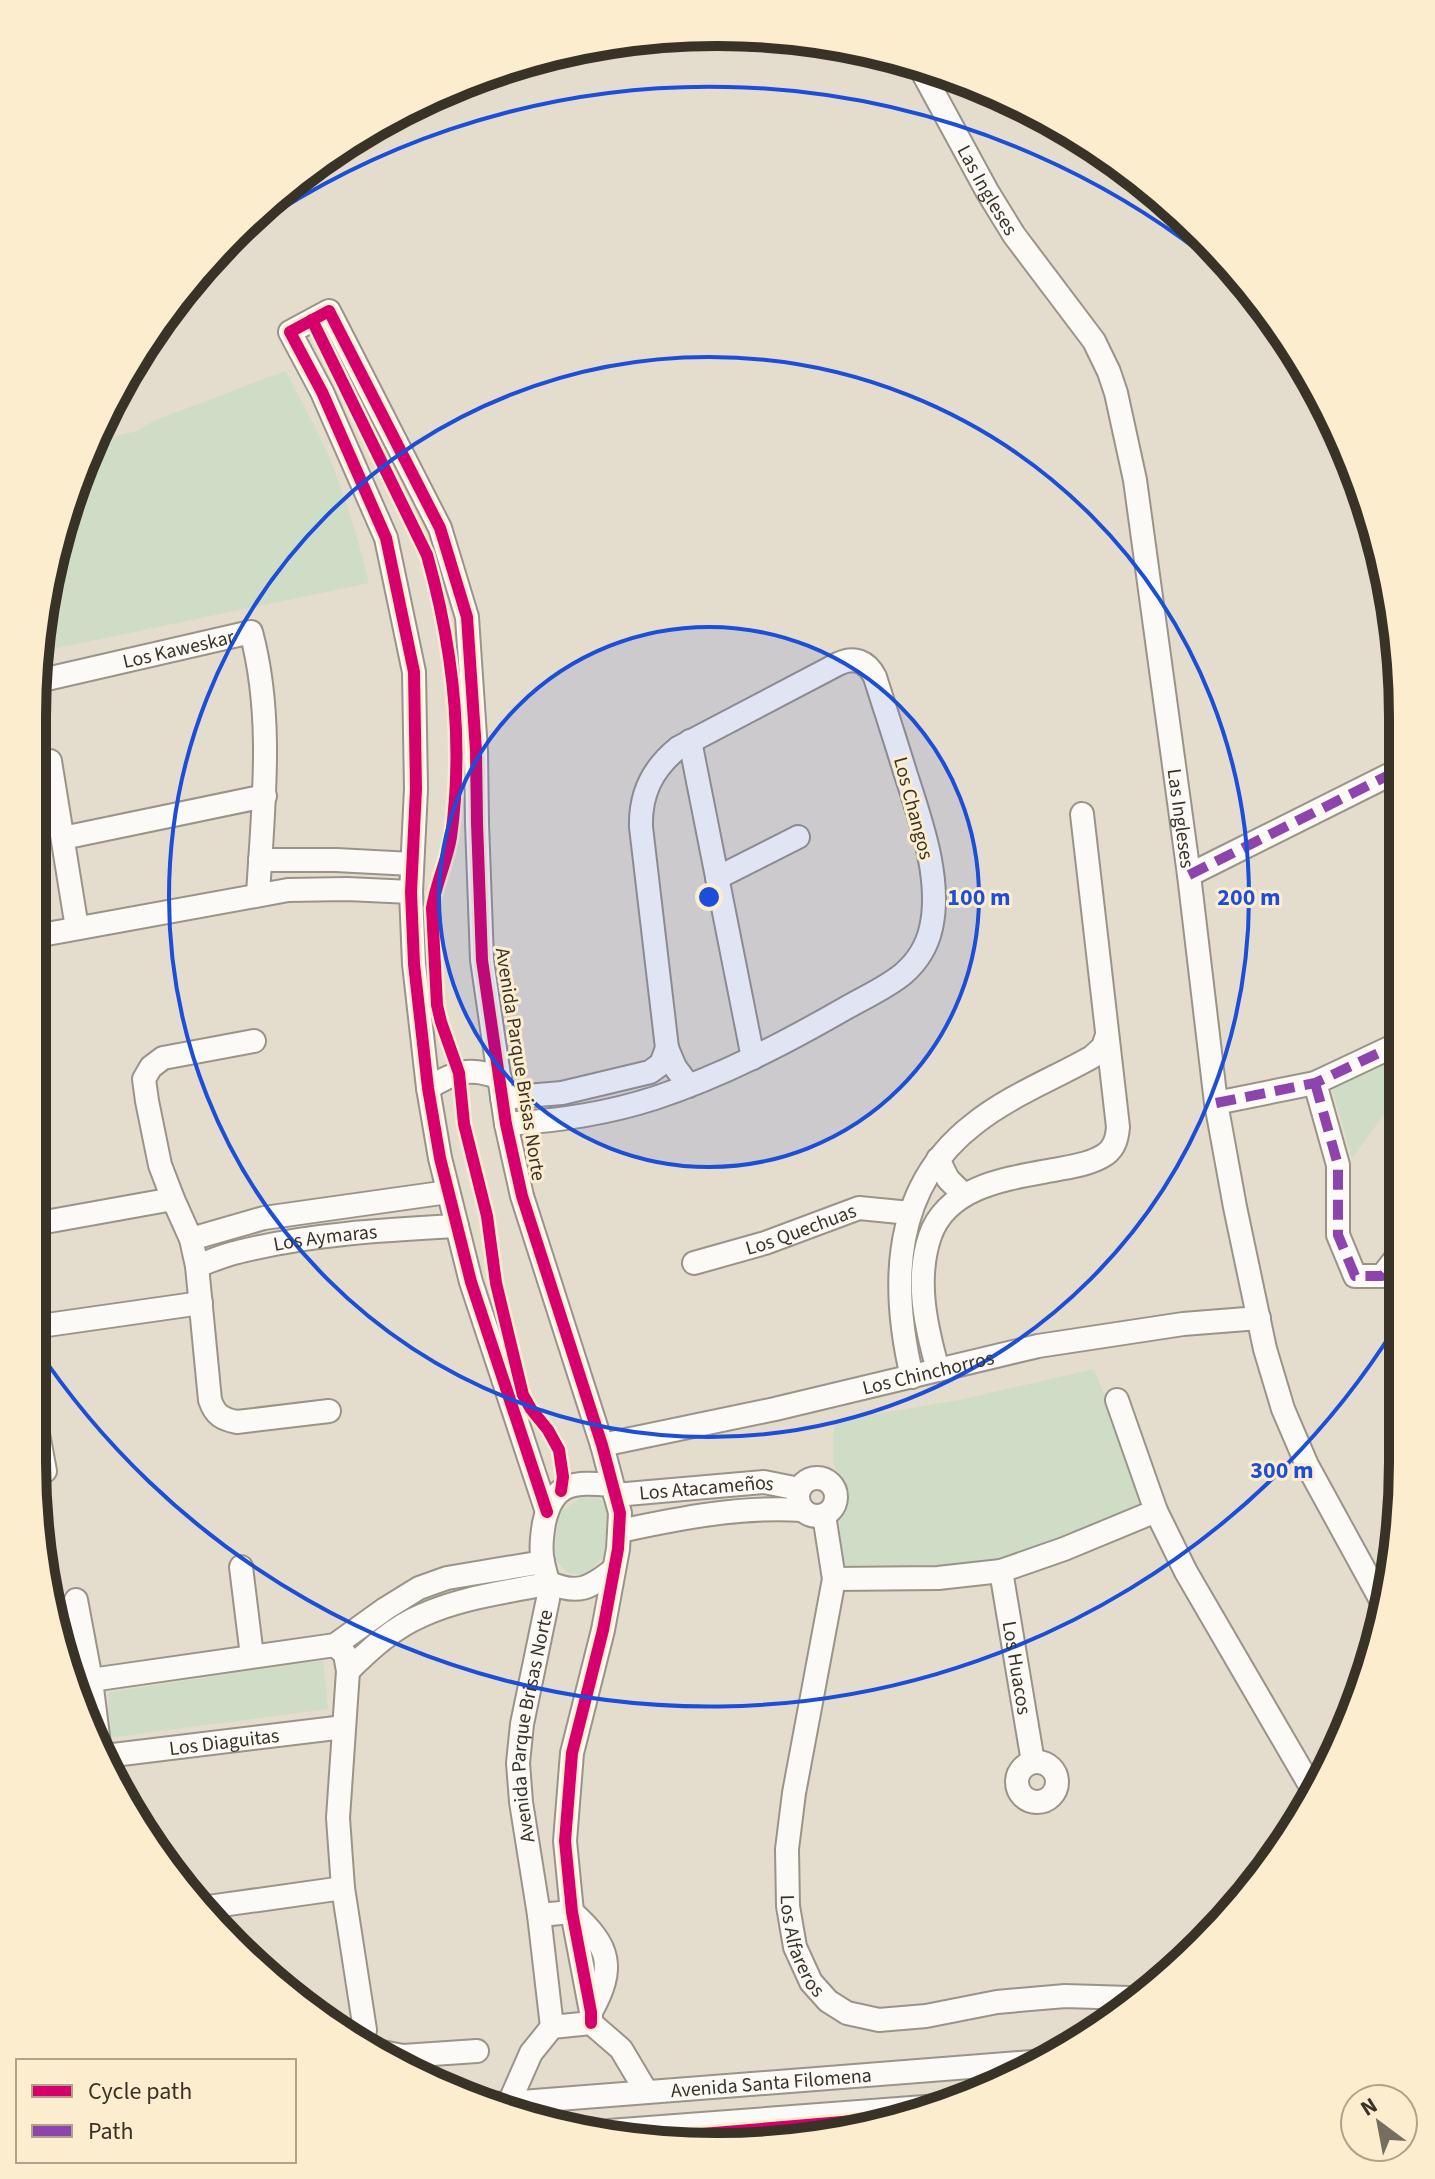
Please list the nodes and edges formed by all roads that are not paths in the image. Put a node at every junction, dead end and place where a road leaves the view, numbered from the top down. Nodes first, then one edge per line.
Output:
1 (927, 80) edge
2 (47, 679) edge
3 (690, 741) junction
4 (50, 761) dead end
5 (1389, 775) edge
6 (265, 796) junction
7 (1082, 814) dead end
8 (798, 837) dead end
9 (63, 838) junction
10 (260, 860) junction
11 (412, 864) junction
12 (1189, 875) junction
13 (717, 878) junction
14 (411, 892) junction
15 (258, 895) junction
16 (77, 928) junction
17 (46, 934) edge
18 (1107, 1035) junction
19 (254, 1041) dead end
20 (667, 1048) junction
21 (1389, 1048) edge
22 (753, 1058) junction
23 (1077, 1065) junction
24 (1315, 1083) junction
25 (1113, 1084) junction
26 (689, 1086) junction
27 (428, 1088) junction
28 (501, 1088) junction
29 (1216, 1103) junction
30 (506, 1124) junction
31 (938, 1159) junction
32 (448, 1192) junction
33 (964, 1195) junction
34 (173, 1199) junction
35 (910, 1213) junction
36 (46, 1222) edge
37 (457, 1226) junction
38 (191, 1239) junction
39 (694, 1263) dead end
40 (197, 1266) junction
41 (1389, 1267) edge
42 (201, 1303) junction
43 (1259, 1318) junction
44 (46, 1325) edge
45 (938, 1370) junction
46 (912, 1377) junction
47 (1117, 1400) dead end
48 (329, 1411) dead end
49 (602, 1445) junction
50 (613, 1490) junction
51 (808, 1505) junction
52 (1156, 1511) junction
53 (547, 1512) junction
54 (620, 1531) junction
55 (241, 1567) dead end
56 (613, 1570) junction
57 (1001, 1571) junction
58 (546, 1572) junction
59 (834, 1579) junction
60 (1376, 1592) edge
61 (76, 1600) dead end
62 (335, 1645) junction
63 (252, 1656) junction
64 (348, 1671) junction
65 (91, 1680) junction
66 (95, 1713) edge
67 (344, 1727) junction
68 (114, 1755) edge
69 (1033, 1762) dead end
70 (1308, 1781) edge
71 (343, 1888) junction
72 (215, 1906) edge
73 (572, 1912) junction
74 (539, 1915) junction
75 (1121, 1998) edge
76 (591, 2018) junction
77 (552, 2027) junction
78 (364, 2032) edge
79 (477, 2051) dead end
80 (406, 2056) edge
81 (1015, 2063) edge
82 (809, 2080) junction
83 (646, 2091) junction
84 (505, 2098) edge
85 (520, 2102) edge
86 (894, 2109) edge
87 (811, 2115) junction
88 (642, 2128) edge

1 - 12 street, Las Ingleses
2 - 6 street, Los Kaweskar
3 - 13 street
3 - 20 street, Los Changos
3 - 22 street, Los Changos
4 - 9 street
5 - 12 street
6 - 9 street
6 - 10 street, Los Kaweskar
7 - 18 street
8 - 13 street
9 - 16 street
10 - 11 street
10 - 15 street, Los Kaweskar
11 - 14 street, Avenida Parque Brisas Norte
11 - 28 street, Avenida Parque Brisas Norte
12 - 29 street, Las Ingleses
13 - 22 street
14 - 15 street
14 - 27 street, Avenida Parque Brisas Norte
15 - 16 street
16 - 17 street
18 - 23 street
18 - 25 street
19 - 34 street
20 - 26 street, Los Changos
20 - 28 street
21 - 24 street
22 - 26 street, Los Changos
23 - 25 street
23 - 31 street
24 - 29 street
24 - 41 street
25 - 33 street
26 - 30 street, Los Changos
27 - 28 street
27 - 32 street, Avenida Parque Brisas Norte
28 - 30 street, Avenida Parque Brisas Norte
29 - 43 street, Las Ingleses
30 - 49 street, Avenida Parque Brisas Norte
31 - 33 street
31 - 35 street
32 - 37 street, Avenida Parque Brisas Norte
32 - 38 street, Los Aymaras
33 - 45 street
34 - 36 street
34 - 38 street
35 - 39 street, Los Quechuas
35 - 46 street
37 - 40 street, Los Aymaras
37 - 53 street, Avenida Parque Brisas Norte
38 - 40 street
40 - 42 street
42 - 44 street
42 - 48 street
43 - 45 street, Los Chinchorros
43 - 60 street, Las Ingleses
45 - 46 street, Los Chinchorros
46 - 49 street, Los Chinchorros
47 - 52 street
49 - 50 street, Avenida Parque Brisas Norte
50 - 51 street, Los Atacameños
50 - 53 street
50 - 54 street, Avenida Parque Brisas Norte
51 - 54 street, Los Atacameños
51 - 59 street, Los Alfareros
52 - 57 street
52 - 70 street
53 - 58 street, Avenida Parque Brisas Norte
54 - 56 street, Avenida Parque Brisas Norte
55 - 63 street
56 - 58 street
56 - 73 street, Avenida Parque Brisas Norte
57 - 59 street
57 - 69 street, Los Huacos
58 - 62 street
58 - 64 street
58 - 74 street, Avenida Parque Brisas Norte
59 - 75 street, Los Alfareros
61 - 65 street
62 - 63 street
62 - 64 street
63 - 65 street
64 - 67 street
65 - 66 street
67 - 68 street, Los Diaguitas
67 - 71 street
71 - 72 street
71 - 78 street
73 - 74 street
73 - 76 street, Avenida Parque Brisas Norte
74 - 77 street, Avenida Parque Brisas Norte
76 - 77 street
76 - 83 street
77 - 84 street
79 - 80 street
81 - 82 street, Avenida Santa Filomena
82 - 83 street, Avenida Santa Filomena
82 - 87 street
83 - 85 street, Avenida Santa Filomena
86 - 87 street, Avenida Santa Filomena
87 - 88 street, Avenida Santa Filomena

